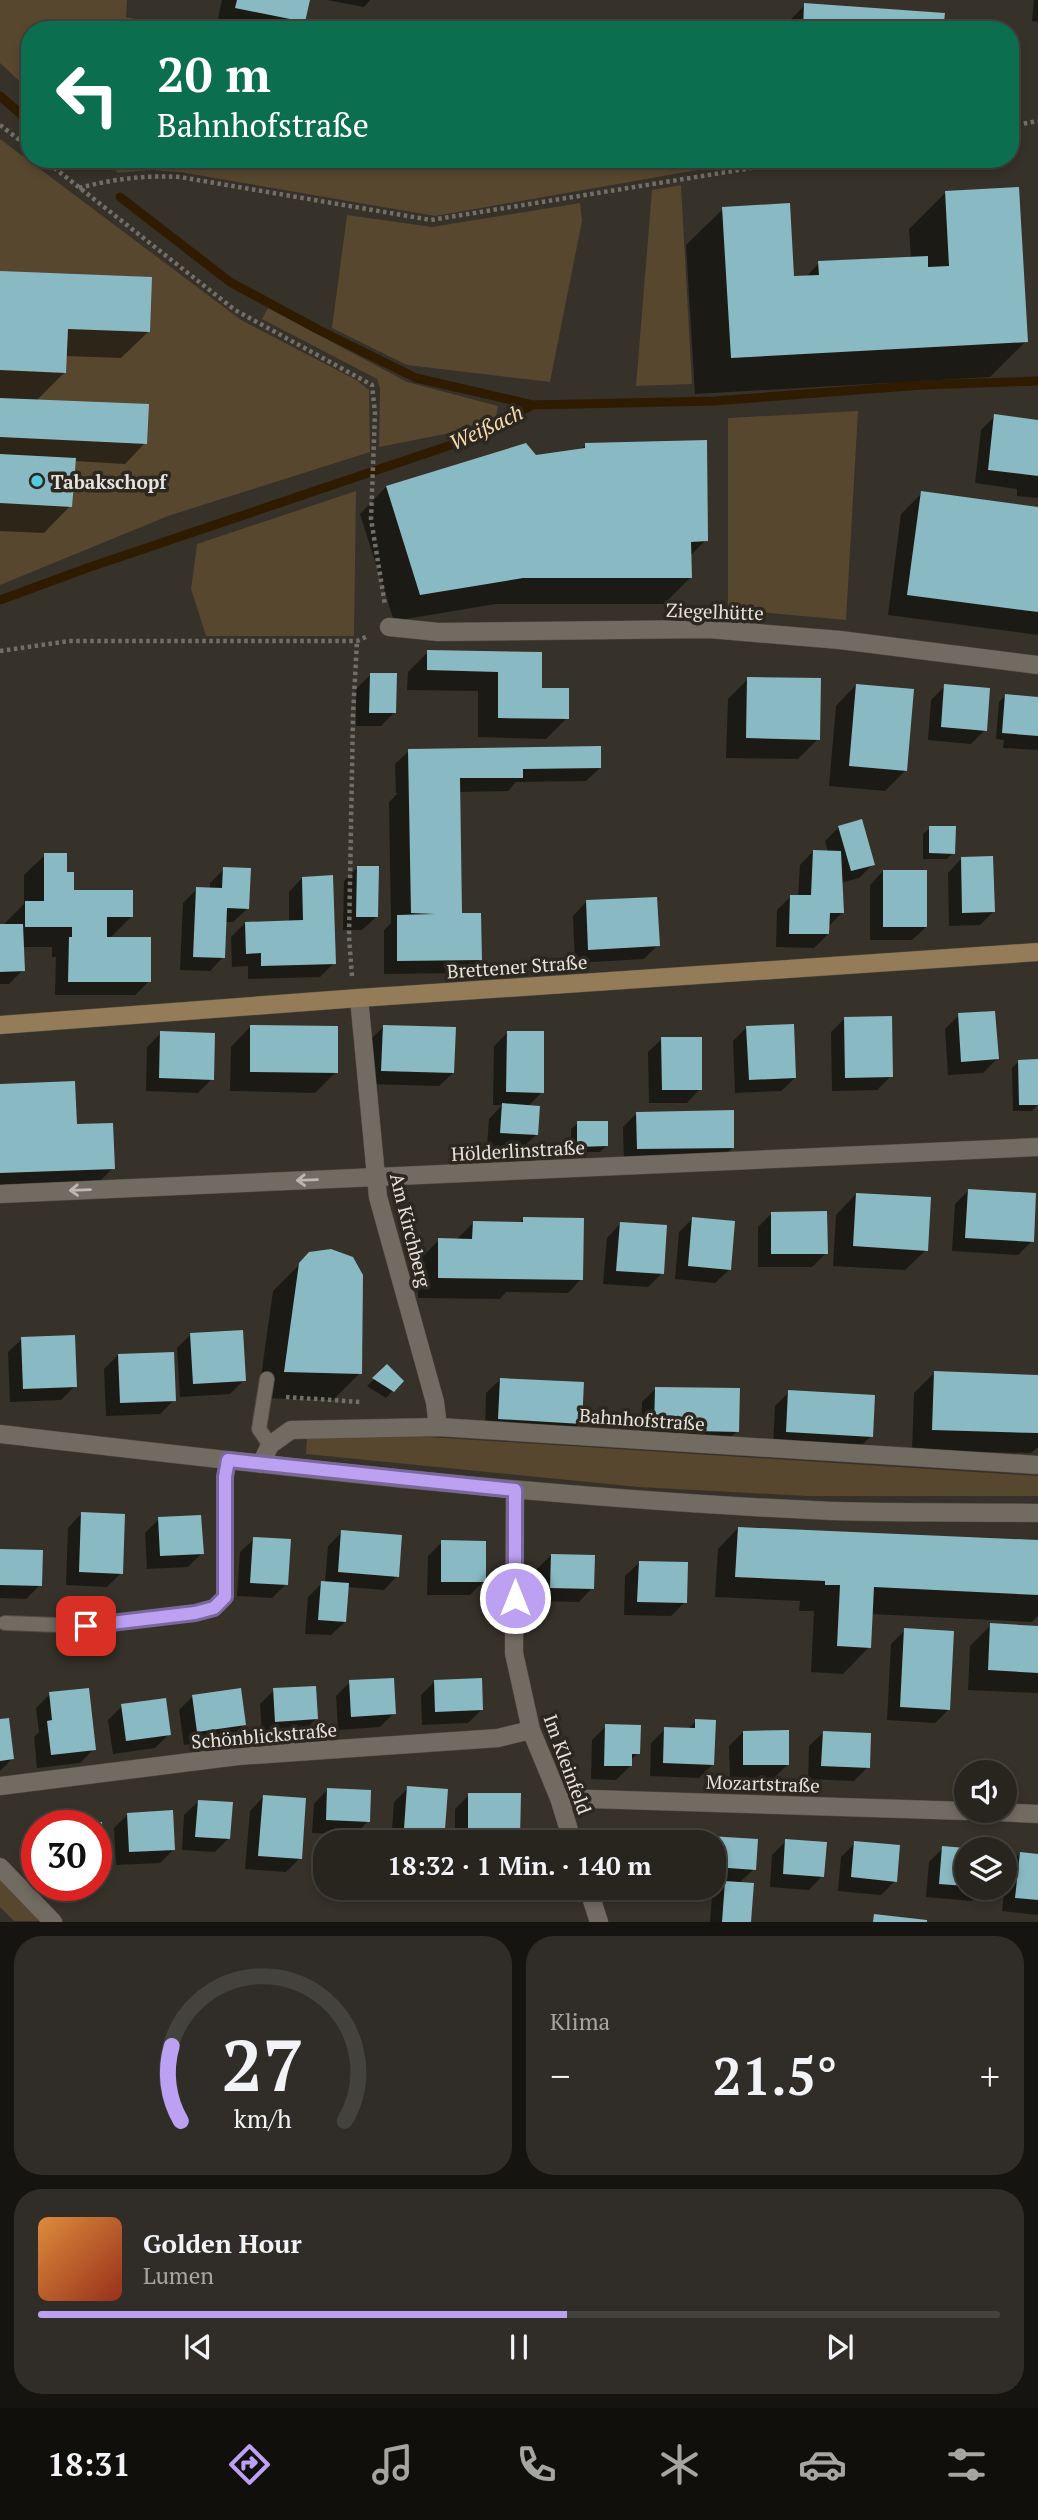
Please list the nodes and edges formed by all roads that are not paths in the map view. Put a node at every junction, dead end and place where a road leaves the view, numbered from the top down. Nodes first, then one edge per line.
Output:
1 (388, 627) road end
2 (1038, 665) edge
3 (1038, 952) edge
4 (356, 998) junction
5 (0, 1025) edge
6 (1038, 1147) edge
7 (375, 1177) junction
8 (0, 1194) edge
9 (267, 1379) dead end
10 (438, 1427) junction
11 (0, 1434) edge
12 (270, 1445) junction
13 (228, 1460) junction
14 (261, 1464) junction
15 (1038, 1465) edge
16 (515, 1490) junction
17 (1038, 1513) edge
18 (5, 1623) dead end
19 (531, 1730) junction
20 (0, 1786) edge
21 (559, 1798) junction
22 (954, 1811) edge
23 (1017, 1813) edge
24 (1038, 1814) edge
25 (569, 1830) edge
26 (0, 1867) edge
27 (592, 1900) edge
28 (53, 1922) edge
29 (599, 1922) edge

1 - 2 street, Ziegelhütte
3 - 4 street, Brettener Straße
4 - 5 street, Brettener Straße
4 - 7 street, Am Kirchberg
6 - 7 street, Hölderlinstraße
7 -> 8 street, Hölderlinstraße
7 - 10 street, Am Kirchberg
9 - 12 lane
10 - 12 street, Bahnhofstraße
10 - 15 street, Bahnhofstraße
11 - 13 street
12 - 14 street
13 - 14 street
13 - 18 lane
14 - 16 street
16 - 17 street
16 - 19 street, Im Kleinfeld
19 - 20 street, Schönblickstraße
19 - 21 street, Im Kleinfeld
21 - 22 street, Mozartstraße
21 - 25 street, Im Kleinfeld
23 - 24 street
26 - 28 street
27 - 29 street

